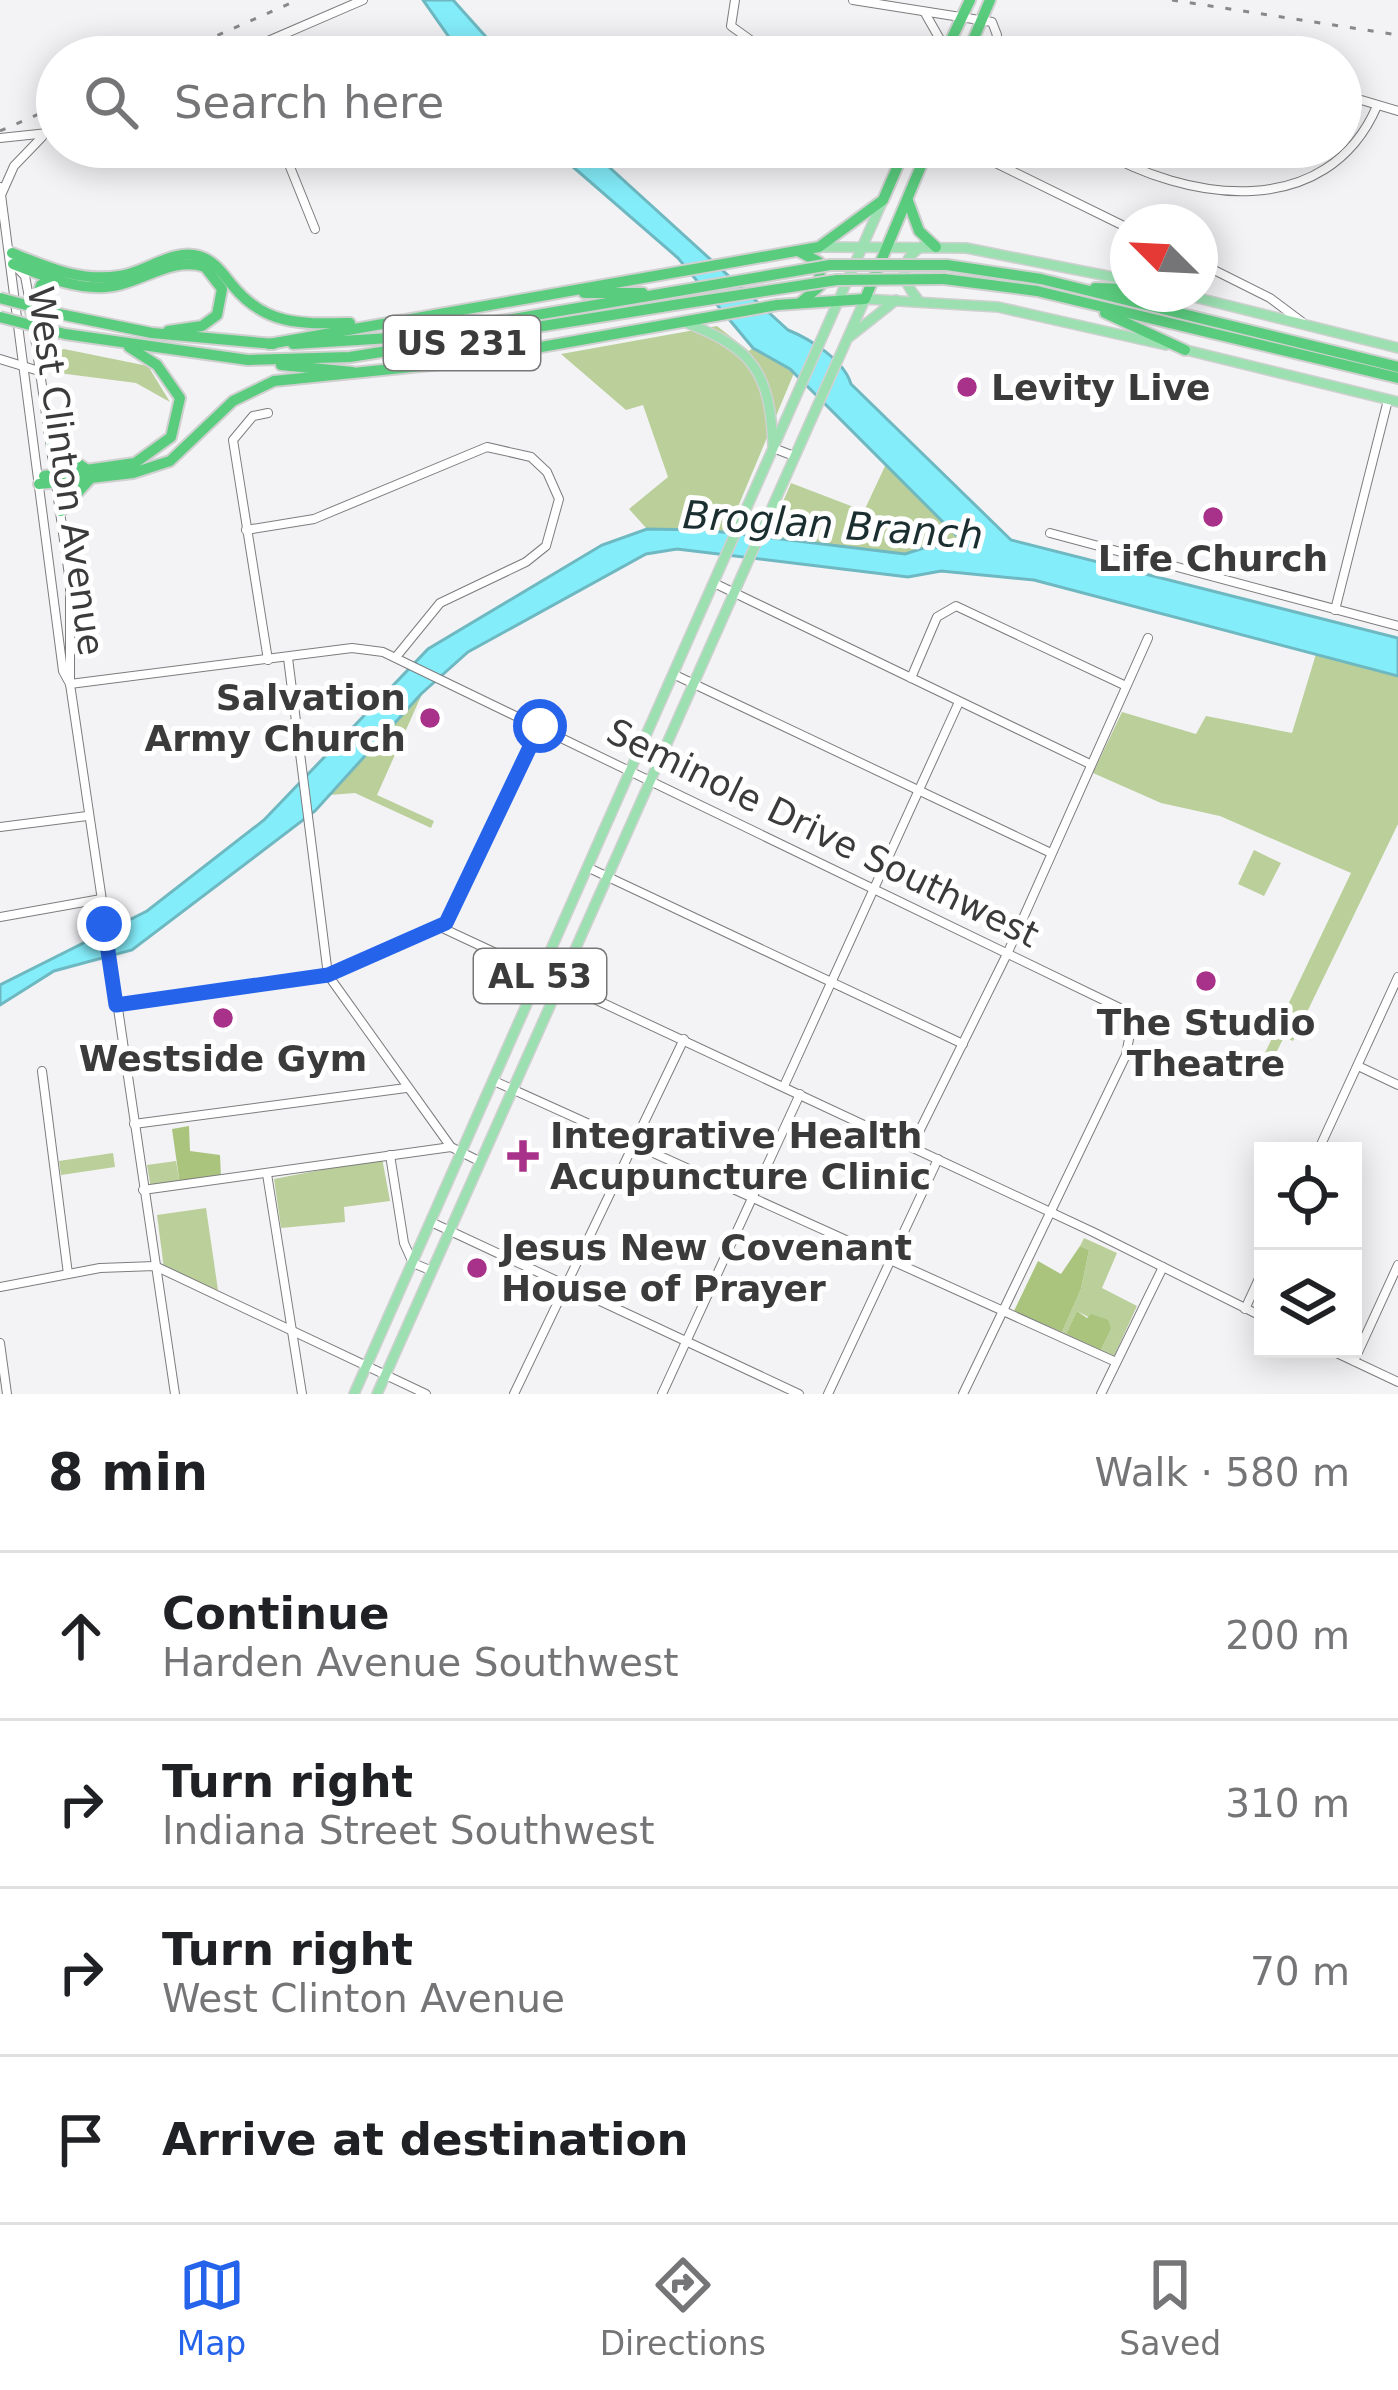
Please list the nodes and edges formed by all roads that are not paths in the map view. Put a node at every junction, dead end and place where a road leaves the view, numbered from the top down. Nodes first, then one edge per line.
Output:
1 (363, 0) edge
2 (735, 0) edge
3 (853, 0) edge
4 (970, 0) edge
5 (990, 0) edge
6 (924, 11) junction
7 (962, 15) junction
8 (982, 19) junction
9 (284, 36) edge
10 (745, 36) edge
11 (936, 36) edge
12 (953, 36) edge
13 (974, 36) edge
14 (995, 36) edge
15 (1362, 101) edge
16 (1377, 106) junction
17 (1398, 111) edge
18 (36, 137) edge
19 (0, 138) edge
20 (1362, 140) edge
21 (36, 143) edge
22 (291, 168) edge
23 (897, 168) edge
24 (921, 168) edge
25 (1006, 168) edge
26 (1140, 168) edge
27 (1333, 168) edge
28 (1, 191) edge
29 (883, 200) junction
30 (908, 201) junction
31 (1110, 219) edge
32 (316, 229) dead end
33 (889, 244) junction
34 (863, 246) junction
35 (930, 246) junction
36 (819, 248) junction
37 (796, 250) junction
38 (12, 259) junction
39 (946, 272) junction
40 (1218, 272) edge
41 (1110, 276) edge
42 (56, 279) junction
43 (1071, 286) junction
44 (1110, 288) edge
45 (554, 294) junction
46 (670, 297) junction
47 (900, 297) junction
48 (0, 298) edge
49 (865, 298) junction
50 (917, 298) junction
51 (1270, 298) junction
52 (838, 299) junction
53 (1074, 300) junction
54 (1218, 303) edge
55 (799, 304) junction
56 (31, 312) junction
57 (1264, 314) junction
58 (0, 317) edge
59 (383, 322) junction
60 (684, 322) junction
61 (1304, 323) junction
62 (152, 333) junction
63 (845, 340) junction
64 (268, 344) junction
65 (127, 345) junction
66 (1398, 347) edge
67 (1185, 350) junction
68 (0, 359) edge
69 (248, 360) junction
70 (22, 366) junction
71 (1398, 367) edge
72 (39, 370) junction
73 (378, 374) junction
74 (1398, 378) edge
75 (1393, 401) edge
76 (268, 413) dead end
77 (52, 446) junction
78 (773, 448) junction
79 (794, 456) junction
80 (91, 474) junction
81 (56, 478) junction
82 (38, 481) junction
83 (61, 511) junction
84 (246, 530) junction
85 (1050, 533) dead end
86 (716, 584) junction
87 (733, 593) junction
88 (1335, 610) junction
89 (1398, 626) edge
90 (1148, 638) dead end
91 (396, 657) junction
92 (288, 658) junction
93 (268, 660) junction
94 (676, 675) junction
95 (911, 679) junction
96 (693, 683) junction
97 (70, 684) junction
98 (1126, 686) junction
99 (959, 702) junction
100 (540, 726) junction
101 (1090, 764) junction
102 (632, 772) junction
103 (649, 781) junction
104 (920, 789) junction
105 (87, 816) junction
106 (0, 827) edge
107 (1051, 853) junction
108 (589, 868) junction
109 (607, 876) junction
110 (875, 888) junction
111 (101, 899) junction
112 (0, 917) edge
113 (438, 926) junction
114 (1008, 952) junction
115 (541, 973) junction
116 (328, 975) junction
117 (1398, 977) edge
118 (559, 981) junction
119 (832, 982) junction
120 (116, 1005) junction
121 (684, 1039) junction
122 (963, 1044) junction
123 (1358, 1066) junction
124 (42, 1071) dead end
125 (494, 1081) junction
126 (1398, 1085) edge
127 (784, 1086) junction
128 (406, 1088) junction
129 (512, 1089) junction
130 (800, 1094) junction
131 (134, 1124) junction
132 (634, 1142) junction
133 (1322, 1142) edge
134 (912, 1146) junction
135 (452, 1147) junction
136 (462, 1154) junction
137 (390, 1155) junction
138 (938, 1160) junction
139 (481, 1162) junction
140 (267, 1174) junction
141 (143, 1190) junction
142 (751, 1195) junction
143 (1050, 1213) junction
144 (431, 1222) junction
145 (450, 1231) junction
146 (891, 1260) junction
147 (413, 1263) junction
148 (1398, 1265) edge
149 (155, 1266) junction
150 (1163, 1267) junction
151 (432, 1270) junction
152 (68, 1274) junction
153 (565, 1285) junction
154 (0, 1287) edge
155 (1254, 1290) edge
156 (1245, 1309) junction
157 (1002, 1312) junction
158 (1254, 1313) edge
159 (291, 1331) junction
160 (0, 1343) edge
161 (685, 1343) junction
162 (1348, 1358) edge
163 (1354, 1361) junction
164 (1116, 1363) junction
165 (366, 1366) junction
166 (386, 1375) junction
167 (1398, 1382) edge
168 (8, 1394) edge
169 (175, 1394) edge
170 (302, 1394) edge
171 (354, 1394) edge
172 (377, 1394) edge
173 (426, 1394) edge
174 (514, 1394) edge
175 (662, 1394) edge
176 (799, 1394) edge
177 (828, 1394) edge
178 (963, 1394) edge
179 (1101, 1394) edge

1 - 9 street
2 - 10 street
3 - 6 street
4 - 7 highway
5 - 8 highway
6 - 7 street
6 - 11 street
7 - 8 street
7 - 12 highway
8 - 13 highway
8 - 14 street
15 - 16 street
16 - 17 street
16 - 20 street
18 - 19 street
21 - 28 street
22 - 32 street
23 - 29 highway
24 - 30 highway
25 - 31 street
26 - 27 street
28 - 38 street, West Clinton Avenue
29 - 34 main road
29 - 36 highway
30 - 33 highway
30 - 35 highway
33 - 34 main road
33 - 35 main road
33 - 49 highway
34 - 36 main road
34 - 52 main road, AL 53
35 - 41 main road
35 - 50 main road
36 - 37 highway
37 - 45 highway
37 - 55 highway
38 - 42 highway
38 - 56 street, West Clinton Avenue
38 - 59 highway
38 - 70 street, West Clinton Avenue
39 - 43 highway, US 231
39 - 46 highway, US 231, bridge
39 - 53 highway, US 231
40 - 51 street
42 - 56 highway
42 - 62 highway
43 - 44 highway
43 - 71 highway, US 231
45 - 46 highway
45 - 59 highway
46 - 64 highway, US 231
46 - 69 highway, US 231
47 - 49 main road
47 - 50 main road
47 - 63 main road
48 - 62 highway, US 231, bridge
49 - 52 highway
49 - 63 main road
50 - 67 main road
51 - 57 street
51 - 61 street
52 - 55 highway
52 - 78 main road, AL 53
53 - 67 highway
53 - 74 highway, US 231
54 - 57 main road
55 - 60 highway
56 - 72 street, West Clinton Avenue
57 - 61 main road
58 - 65 highway, US 231, bridge
59 - 64 highway
60 - 73 highway
60 - 78 main road
61 - 66 main road
62 - 64 highway, US 231
63 - 79 main road, AL 53
65 - 69 highway, US 231
65 - 80 highway
67 - 75 main road
68 - 70 street
69 - 73 highway
70 - 72 street
70 - 82 street, West Clinton Avenue
72 - 77 street, West Clinton Avenue
73 - 80 highway
75 - 88 street
76 - 84 street
77 - 80 highway
77 - 81 street, West Clinton Avenue
78 - 79 street
78 - 86 main road, AL 53
79 - 87 main road, AL 53
80 - 81 highway
80 - 83 highway
81 - 82 highway
81 - 83 street, West Clinton Avenue
82 - 97 street, West Clinton Avenue
83 - 97 street, West Clinton Avenue
84 - 91 street
84 - 93 street
85 - 88 street
86 - 87 street
86 - 94 main road, AL 53
87 - 95 street
87 - 96 main road, AL 53
88 - 89 street
90 - 98 street
91 - 92 street, Seminole Drive Southwest
91 - 100 street, Seminole Drive Southwest
92 - 93 street, Seminole Drive Southwest
92 - 116 street
93 - 97 street, Seminole Drive Southwest
94 - 96 street
94 - 102 main road, AL 53
95 - 98 street
95 - 99 street
96 - 103 main road, AL 53
96 - 104 street
97 - 105 street, West Clinton Avenue
98 - 101 street
99 - 101 street
99 - 104 street
100 - 102 street, Seminole Drive Southwest
100 - 113 street
101 - 107 street
102 - 103 street, Seminole Drive Southwest
102 - 108 main road, AL 53
103 - 109 main road, AL 53
103 - 110 street, Seminole Drive Southwest
104 - 107 street
104 - 110 street
105 - 106 street
105 - 111 street, West Clinton Avenue
107 - 114 street
108 - 109 street
108 - 115 main road, AL 53
109 - 118 main road, AL 53
109 - 119 street
110 - 114 street, Seminole Drive Southwest
110 - 119 street
111 - 112 street
111 - 120 street, West Clinton Avenue
113 - 115 street
113 - 116 street
114 - 122 street
114 - 143 street, Seminole Drive Southwest
115 - 118 street
115 - 125 main road, AL 53
116 - 120 street
116 - 128 street
117 - 123 street
118 - 121 street
118 - 129 main road, AL 53
119 - 122 street
119 - 127 street
120 - 131 street, West Clinton Avenue
121 - 127 street
121 - 132 street
122 - 134 street
123 - 126 street
123 - 133 street
124 - 152 street
125 - 129 street
125 - 136 main road, AL 53
127 - 130 street
128 - 131 street
128 - 135 street
129 - 132 street
129 - 139 main road, AL 53
130 - 134 street
130 - 142 street
131 - 141 street, West Clinton Avenue
132 - 142 street
132 - 153 street
134 - 138 street
135 - 136 street
135 - 137 street
136 - 139 street
136 - 144 main road, AL 53
137 - 140 street
137 - 147 street
138 - 143 street
138 - 146 street
139 - 145 main road, AL 53
140 - 141 street
140 - 159 street
141 - 149 street, West Clinton Avenue
142 - 146 street
142 - 161 street
143 - 150 street
143 - 157 street
144 - 145 street
144 - 147 main road, AL 53
145 - 151 main road, AL 53
145 - 153 street
146 - 157 street
146 - 177 street
147 - 151 street
147 - 165 main road, AL 53
148 - 163 street
149 - 152 street
149 - 159 street
149 - 169 street, West Clinton Avenue
150 - 156 street
150 - 164 street
151 - 166 main road, AL 53
152 - 154 street
153 - 161 street
153 - 174 street
155 - 156 street
156 - 158 street
157 - 164 street
157 - 178 street
159 - 165 street
159 - 170 street
160 - 168 street
161 - 175 street
161 - 176 street
162 - 163 street
163 - 167 street
164 - 179 street
165 - 166 street
165 - 171 main road, AL 53
166 - 172 main road, AL 53
166 - 173 street

